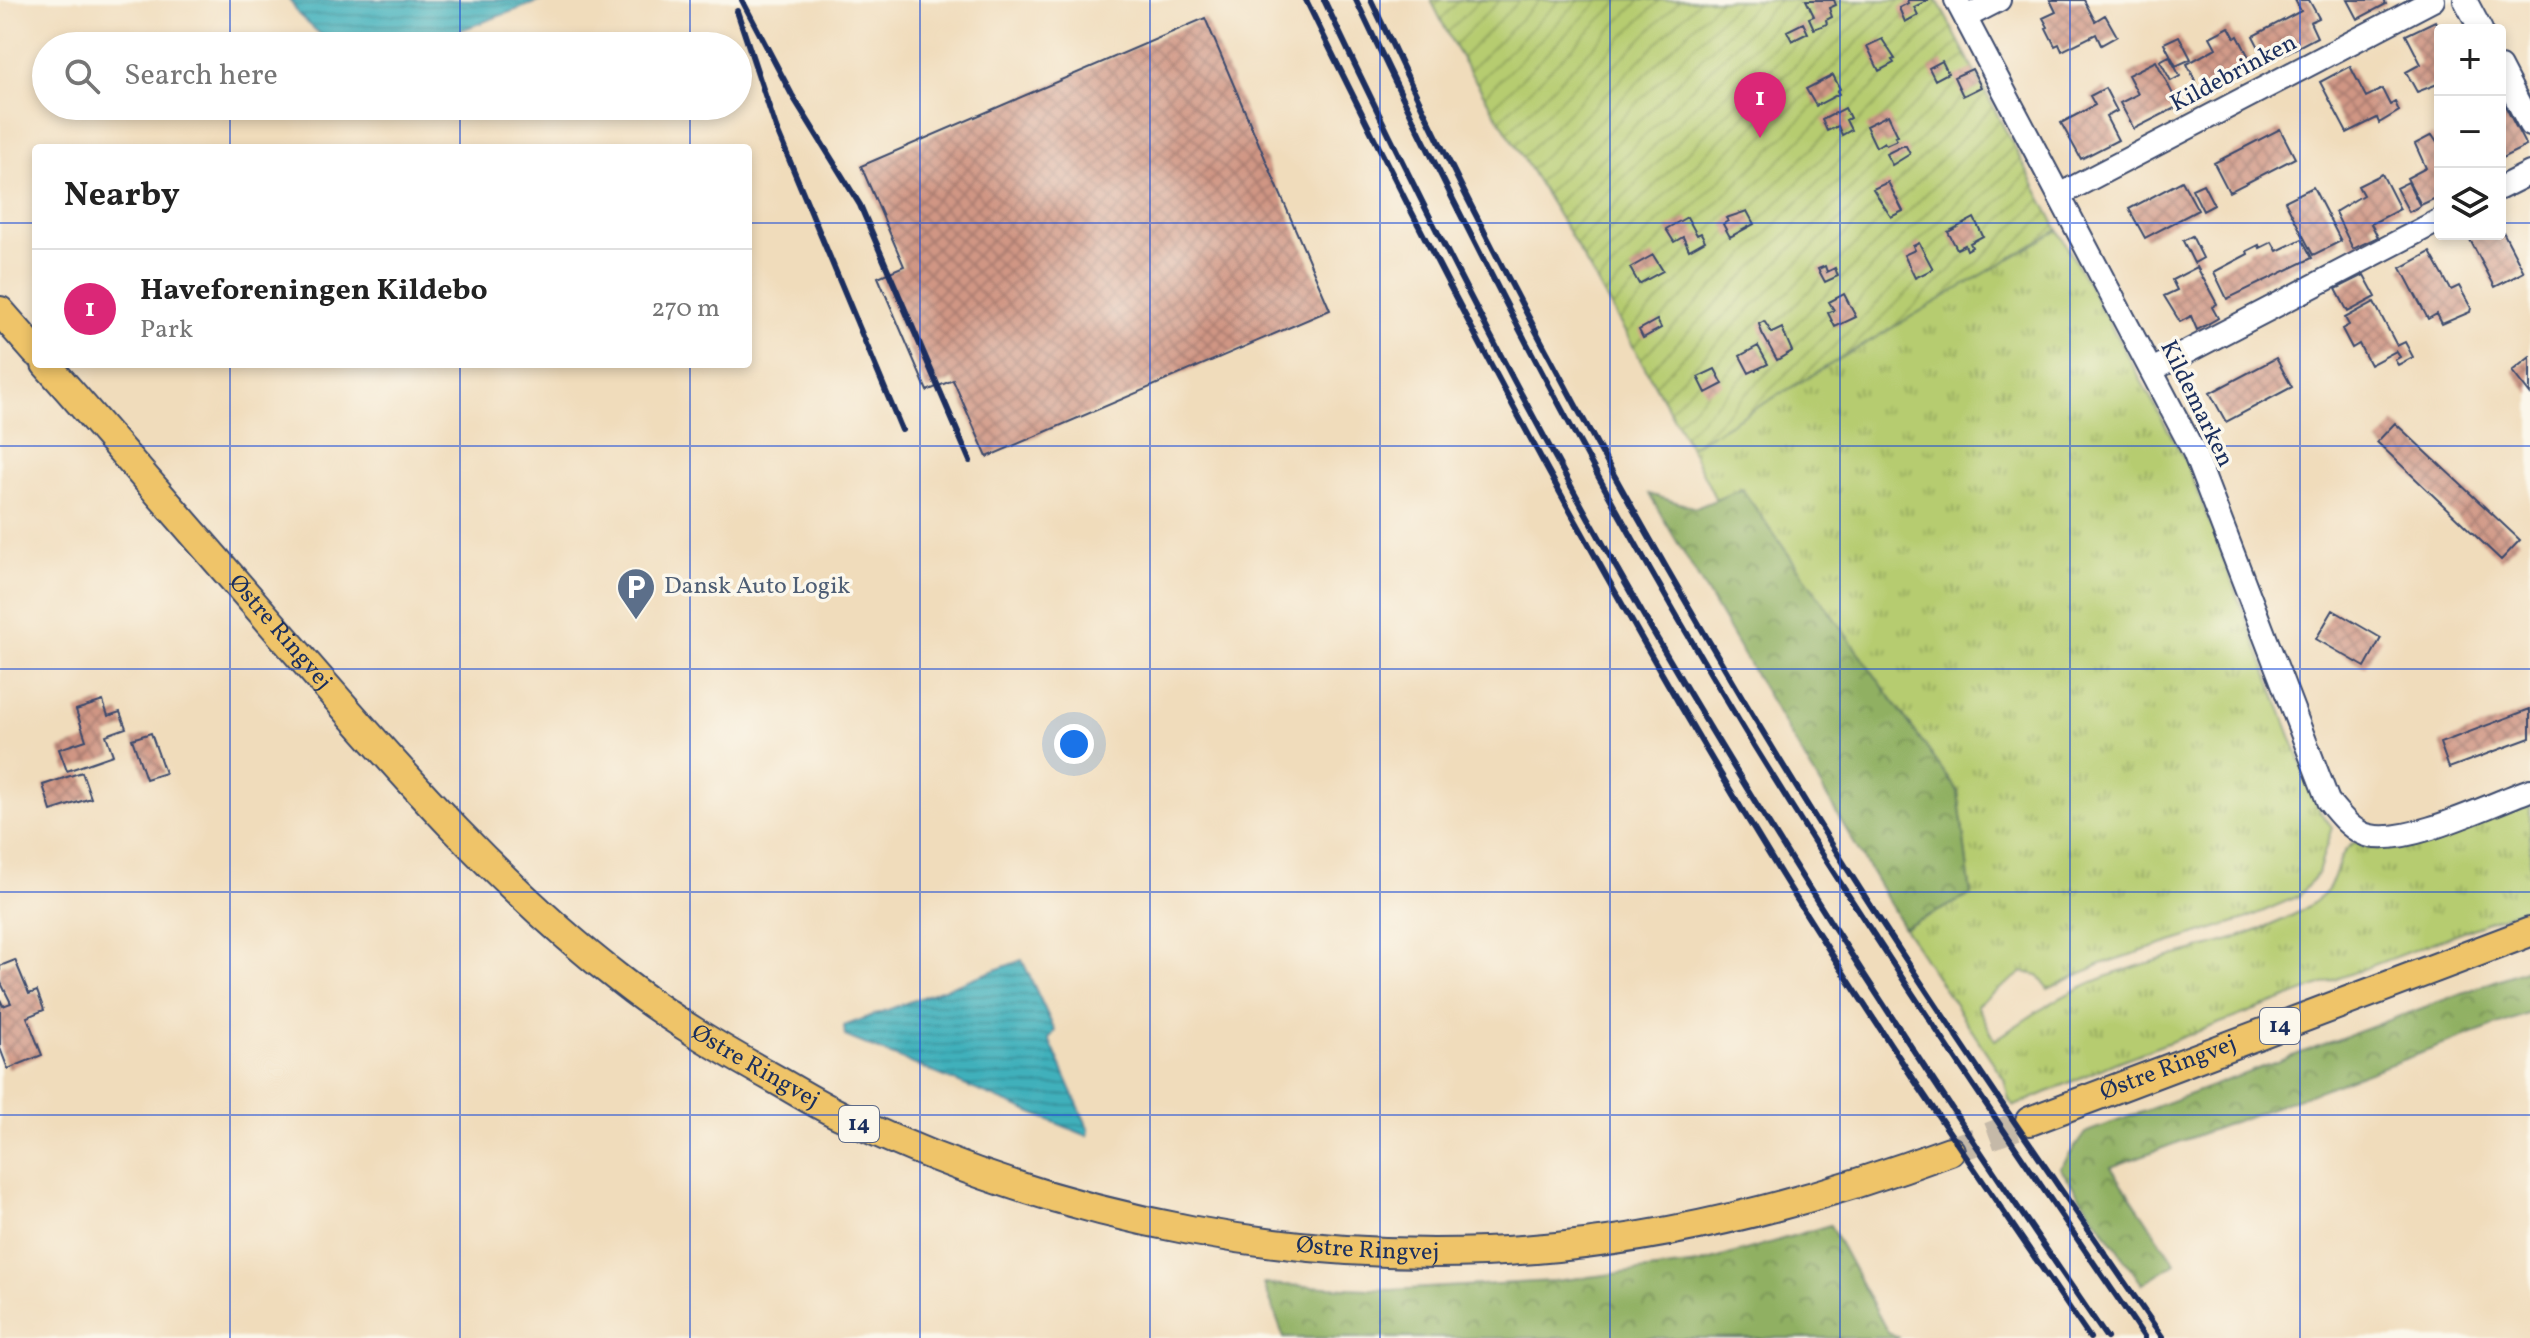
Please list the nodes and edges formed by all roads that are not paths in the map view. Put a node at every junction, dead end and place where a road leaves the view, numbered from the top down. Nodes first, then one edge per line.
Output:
1 (1999, 0) edge
2 (2433, 0) edge
3 (2465, 0) edge
4 (1961, 9) edge
5 (2478, 24) edge
6 (2506, 79) edge
7 (2530, 125) edge
8 (2530, 173) edge
9 (2506, 185) edge
10 (2059, 195) junction
11 (2434, 223) edge
12 (0, 311) edge
13 (32, 347) edge
14 (49, 368) edge
15 (2152, 370) junction
16 (2530, 790) edge
17 (2530, 932) edge
18 (2030, 1121) tunnel mouth
19 (1950, 1151) tunnel mouth

1 - 4 street
2 - 10 street, Kildebrinken
3 - 5 street
4 - 10 street, Kildemarken
6 - 7 street
8 - 9 street
10 - 15 street, Kildemarken
11 - 15 street
12 - 13 main road
14 - 19 main road, Østre Ringvej / 14
15 - 16 street, Kildemarken
17 - 18 main road, Østre Ringvej / 14

